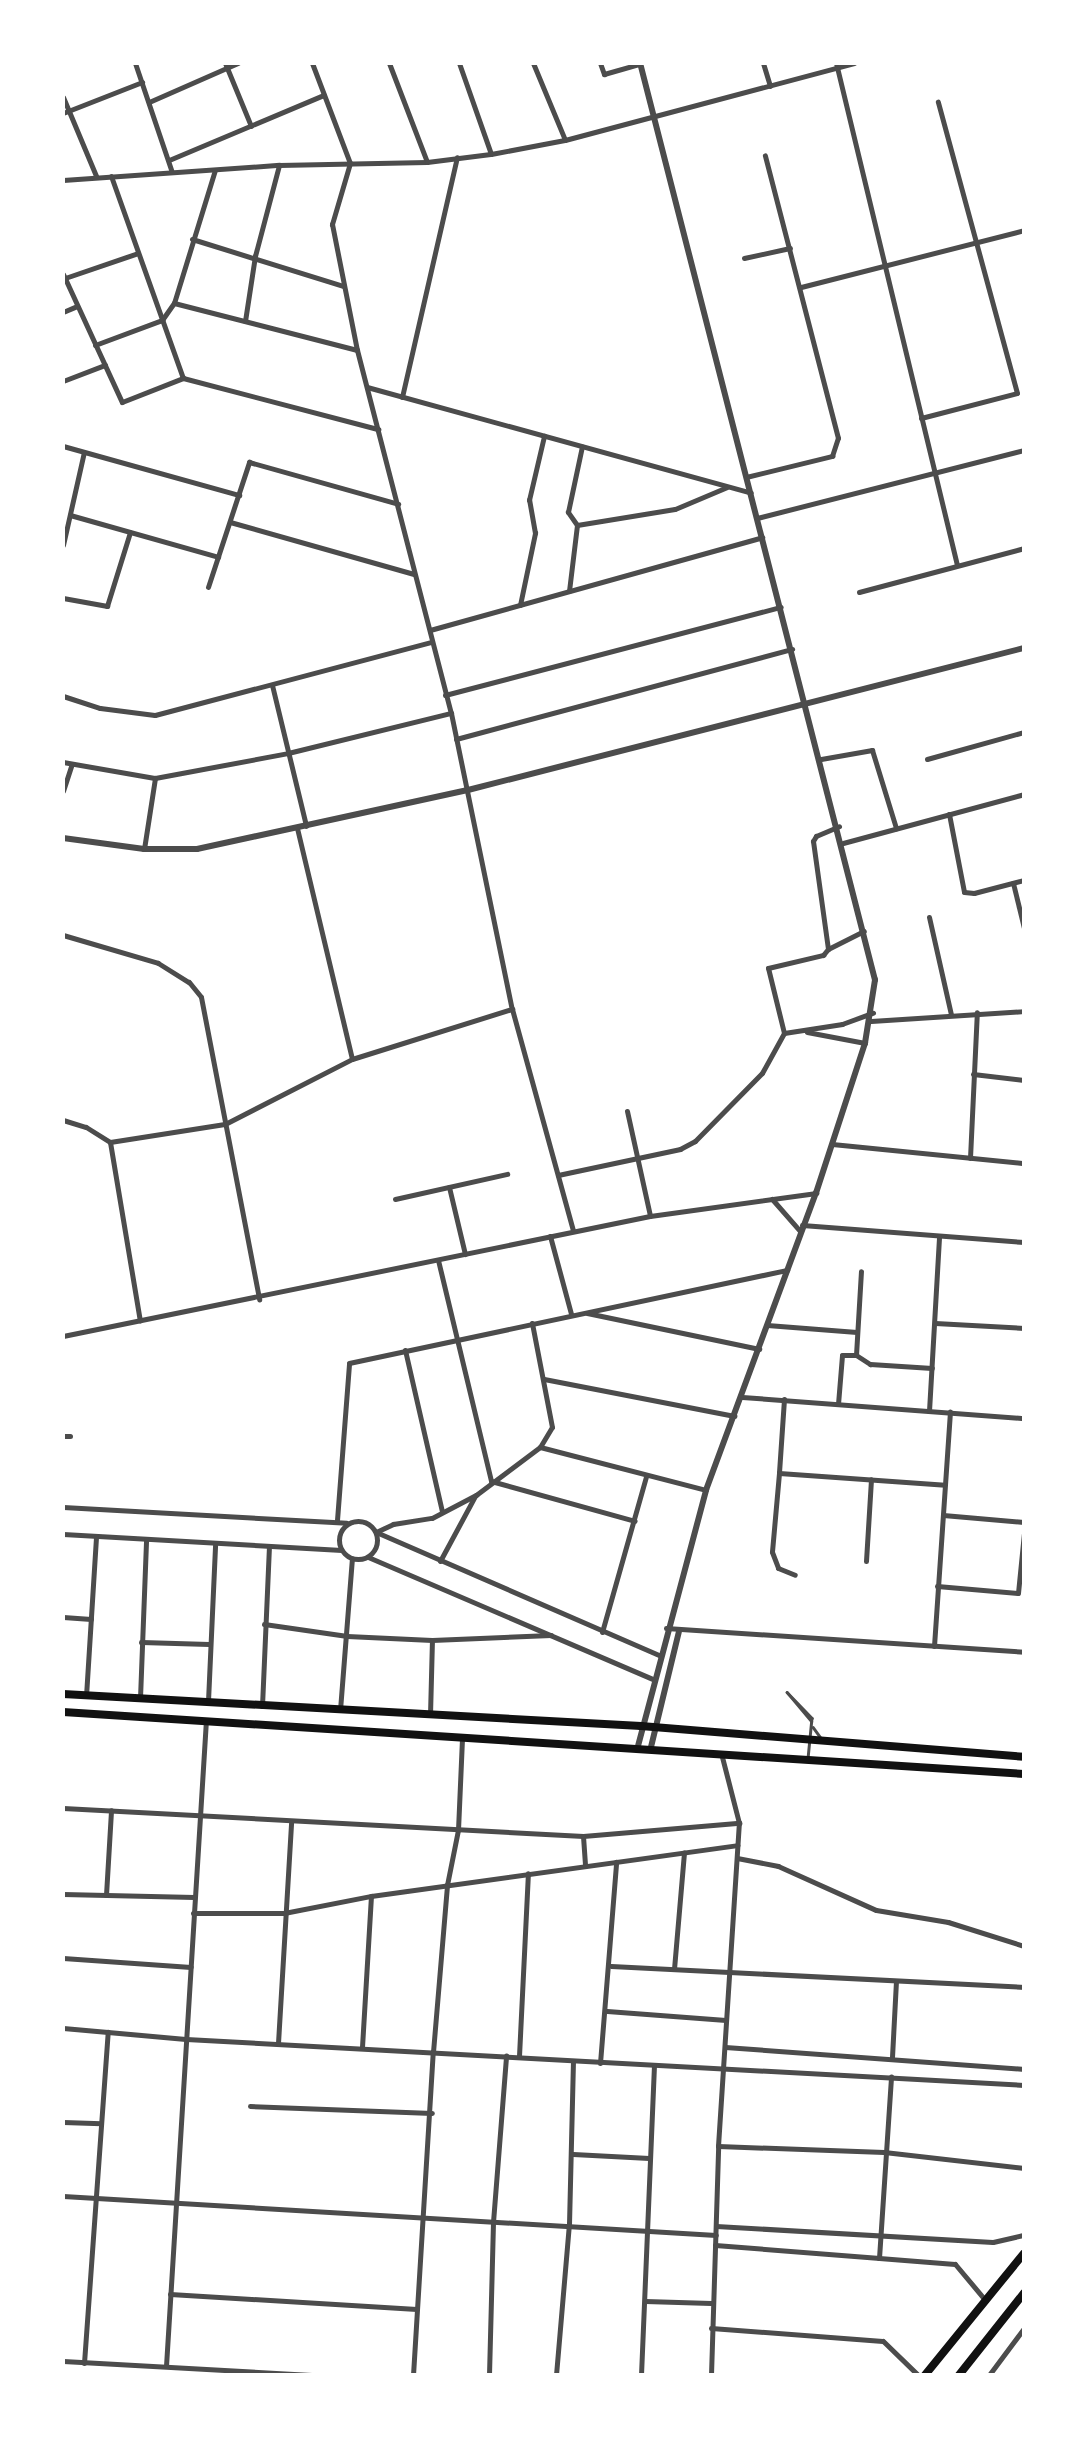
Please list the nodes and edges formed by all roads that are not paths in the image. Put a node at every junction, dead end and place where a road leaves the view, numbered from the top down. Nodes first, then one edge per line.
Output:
1 (135, 63) edge
2 (238, 63) edge
3 (312, 63) edge
4 (389, 63) edge
5 (459, 63) edge
6 (533, 63) edge
7 (600, 63) edge
8 (640, 63) edge
9 (763, 63) edge
10 (854, 63) edge
11 (225, 65) edge
12 (837, 66) edge
13 (142, 82) junction
14 (770, 86) junction
15 (324, 95) junction
16 (63, 97) edge
17 (149, 102) junction
18 (938, 102) dead end
19 (66, 112) edge
20 (654, 115) junction
21 (251, 126) junction
22 (565, 140) junction
23 (491, 154) junction
24 (765, 155) dead end
25 (457, 157) junction
26 (169, 160) junction
27 (427, 162) junction
28 (350, 163) junction
29 (279, 165) junction
30 (215, 170) junction
31 (172, 172) junction
32 (96, 176) junction
33 (111, 176) junction
34 (63, 180) edge
35 (1024, 230) edge
36 (192, 239) junction
37 (974, 242) junction
38 (790, 248) junction
39 (138, 253) junction
40 (255, 256) junction
41 (744, 258) dead end
42 (886, 265) junction
43 (64, 276) edge
44 (343, 286) junction
45 (801, 287) junction
46 (174, 303) junction
47 (77, 306) junction
48 (63, 312) edge
49 (162, 320) junction
50 (245, 321) junction
51 (95, 345) junction
52 (357, 350) junction
53 (104, 365) junction
54 (183, 378) junction
55 (63, 381) edge
56 (367, 387) junction
57 (402, 397) junction
58 (921, 418) junction
59 (378, 430) junction
60 (544, 436) junction
61 (63, 446) edge
62 (582, 446) junction
63 (1024, 450) edge
64 (84, 452) junction
65 (933, 472) junction
66 (746, 477) junction
67 (727, 487) junction
68 (751, 493) junction
69 (239, 495) junction
70 (398, 504) junction
71 (70, 515) junction
72 (757, 518) junction
73 (230, 522) junction
74 (577, 525) junction
75 (65, 531) edge
76 (130, 532) junction
77 (762, 537) junction
78 (63, 545) edge
79 (1024, 548) edge
80 (218, 557) junction
81 (957, 565) junction
82 (414, 574) junction
83 (208, 587) dead end
84 (569, 591) junction
85 (859, 592) dead end
86 (63, 597) edge
87 (520, 605) junction
88 (781, 607) junction
89 (430, 630) junction
90 (432, 642) junction
91 (1024, 648) edge
92 (792, 649) junction
93 (272, 685) junction
94 (445, 695) junction
95 (63, 696) edge
96 (806, 703) junction
97 (451, 713) junction
98 (1024, 732) edge
99 (456, 739) junction
100 (288, 753) junction
101 (821, 758) junction
102 (927, 759) dead end
103 (63, 762) edge
104 (72, 764) junction
105 (155, 778) junction
106 (468, 790) junction
107 (63, 791) edge
108 (1024, 794) edge
109 (949, 814) junction
110 (306, 826) junction
111 (839, 827) junction
112 (297, 828) junction
113 (896, 828) junction
114 (63, 838) edge
115 (843, 843) junction
116 (144, 849) junction
117 (1024, 880) edge
118 (1013, 883) junction
119 (929, 917) dead end
120 (1024, 928) edge
121 (864, 931) junction
122 (63, 935) edge
123 (828, 949) junction
124 (512, 1009) junction
125 (1024, 1011) edge
126 (873, 1013) junction
127 (977, 1013) junction
128 (951, 1015) junction
129 (871, 1021) junction
130 (804, 1031) junction
131 (784, 1033) junction
132 (865, 1043) junction
133 (352, 1059) junction
134 (972, 1074) junction
135 (1024, 1080) edge
136 (627, 1111) dead end
137 (63, 1120) edge
138 (225, 1124) junction
139 (110, 1142) junction
140 (832, 1144) junction
141 (636, 1158) junction
142 (970, 1158) junction
143 (1024, 1163) edge
144 (507, 1174) dead end
145 (558, 1175) junction
146 (449, 1187) junction
147 (816, 1193) junction
148 (395, 1199) dead end
149 (772, 1199) junction
150 (650, 1216) junction
151 (801, 1228) junction
152 (573, 1231) junction
153 (550, 1236) junction
154 (939, 1236) junction
155 (1024, 1242) edge
156 (465, 1254) junction
157 (438, 1260) junction
158 (787, 1270) junction
159 (861, 1271) dead end
160 (259, 1298) junction
161 (583, 1312) junction
162 (571, 1314) junction
163 (140, 1321) junction
164 (532, 1323) junction
165 (934, 1323) junction
166 (767, 1325) junction
167 (1024, 1328) edge
168 (857, 1332) junction
169 (63, 1336) edge
170 (457, 1338) junction
171 (759, 1349) junction
172 (405, 1350) junction
173 (856, 1355) junction
174 (932, 1368) junction
175 (544, 1378) junction
176 (742, 1397) junction
177 (784, 1399) junction
178 (838, 1404) junction
179 (929, 1410) junction
180 (950, 1412) junction
181 (734, 1416) junction
182 (1024, 1418) edge
183 (540, 1447) junction
184 (779, 1473) junction
185 (646, 1477) junction
186 (871, 1479) junction
187 (491, 1481) junction
188 (945, 1485) junction
189 (706, 1490) junction
190 (476, 1494) junction
191 (63, 1507) edge
192 (442, 1512) junction
193 (943, 1515) junction
194 (337, 1520) junction
195 (635, 1521) junction
196 (1024, 1522) edge
197 (348, 1524) junction
198 (376, 1532) junction
199 (1024, 1533) edge
200 (63, 1534) edge
201 (96, 1535) junction
202 (146, 1539) junction
203 (215, 1544) junction
204 (269, 1547) junction
205 (342, 1550) junction
206 (368, 1557) junction
207 (352, 1558) junction
208 (440, 1561) junction
209 (866, 1561) dead end
210 (795, 1574) dead end
211 (937, 1586) junction
212 (63, 1617) edge
213 (91, 1619) junction
214 (264, 1624) junction
215 (666, 1628) junction
216 (679, 1631) junction
217 (602, 1632) junction
218 (555, 1635) junction
219 (347, 1636) junction
220 (432, 1640) junction
221 (141, 1642) junction
222 (209, 1644) junction
223 (934, 1646) junction
224 (1024, 1652) edge
225 (659, 1655) junction
226 (653, 1679) junction
227 (63, 1694) edge
228 (787, 1694) dead end
229 (86, 1696) junction
230 (140, 1698) junction
231 (208, 1701) junction
232 (262, 1706) junction
233 (340, 1710) junction
234 (63, 1712) edge
235 (430, 1715) junction
236 (206, 1720) junction
237 (812, 1720) junction
238 (641, 1726) junction
239 (656, 1728) junction
240 (462, 1735) junction
241 (810, 1740) junction
242 (827, 1740) junction
243 (638, 1746) junction
244 (651, 1747) junction
245 (721, 1753) junction
246 (1024, 1757) edge
247 (808, 1759) junction
248 (1024, 1774) edge
249 (63, 1808) edge
250 (111, 1810) junction
251 (200, 1815) junction
252 (291, 1822) junction
253 (739, 1823) junction
254 (458, 1830) junction
255 (583, 1836) junction
256 (737, 1845) junction
257 (684, 1852) junction
258 (737, 1858) junction
259 (616, 1862) junction
260 (585, 1866) junction
261 (528, 1873) junction
262 (447, 1885) junction
263 (63, 1894) edge
264 (106, 1895) junction
265 (194, 1896) junction
266 (370, 1896) junction
267 (193, 1913) junction
268 (284, 1913) junction
269 (1024, 1946) edge
270 (63, 1958) edge
271 (611, 1966) junction
272 (191, 1967) junction
273 (674, 1969) junction
274 (730, 1971) junction
275 (895, 1982) junction
276 (1024, 1987) edge
277 (607, 2011) junction
278 (726, 2020) junction
279 (63, 2028) edge
280 (108, 2032) junction
281 (186, 2039) junction
282 (278, 2043) junction
283 (362, 2047) junction
284 (725, 2047) junction
285 (433, 2052) junction
286 (506, 2056) junction
287 (519, 2056) junction
288 (892, 2057) junction
289 (573, 2061) junction
290 (600, 2063) junction
291 (654, 2065) junction
292 (724, 2067) junction
293 (1024, 2069) edge
294 (891, 2076) junction
295 (1024, 2085) edge
296 (250, 2106) dead end
297 (432, 2113) junction
298 (63, 2122) edge
299 (101, 2123) junction
300 (718, 2146) junction
301 (884, 2152) junction
302 (573, 2154) junction
303 (649, 2158) junction
304 (1024, 2168) edge
305 (63, 2196) edge
306 (95, 2199) junction
307 (176, 2204) junction
308 (423, 2220) junction
309 (493, 2222) junction
310 (569, 2224) junction
311 (716, 2226) junction
312 (645, 2230) junction
313 (716, 2235) junction
314 (1024, 2235) edge
315 (880, 2237) junction
316 (715, 2245) junction
317 (1024, 2253) edge
318 (879, 2258) junction
319 (1024, 2292) edge
320 (170, 2294) junction
321 (645, 2301) junction
322 (986, 2301) junction
323 (711, 2303) junction
324 (417, 2309) junction
325 (711, 2328) junction
326 (1024, 2328) edge
327 (1016, 2340) junction
328 (1024, 2343) edge
329 (63, 2361) edge
330 (84, 2363) junction
331 (166, 2366) junction
332 (312, 2375) edge
333 (413, 2375) edge
334 (489, 2375) edge
335 (556, 2375) edge
336 (641, 2375) edge
337 (710, 2375) edge
338 (918, 2375) edge
339 (925, 2375) edge
340 (959, 2375) edge
341 (989, 2375) edge

1 - 13 street
2 - 11 street
3 - 15 street
4 - 27 street
5 - 23 street
6 - 22 street
7 - 8 street
8 - 20 street
9 - 14 street
10 - 12 street
11 - 17 street
11 - 21 street
12 - 14 street
12 - 42 street
13 - 17 street
13 - 19 street
14 - 20 street
15 - 21 street
15 - 28 street
16 - 19 street
17 - 26 street
18 - 37 street
19 - 32 street
20 - 22 street
20 - 66 street
21 - 26 street
22 - 23 street
23 - 25 street
24 - 38 street
25 - 27 street
25 - 57 street
26 - 31 street
27 - 28 street
28 - 29 street
28 - 44 street
29 - 30 street
29 - 40 street
30 - 31 street
30 - 36 street
31 - 33 street
32 - 33 street
32 - 34 street
33 - 39 street
35 - 37 street
36 - 40 street
36 - 46 street
37 - 42 street
37 - 58 street
38 - 41 street
38 - 45 street
39 - 43 street
39 - 49 street
40 - 44 street
40 - 50 street
42 - 45 street
42 - 58 street
43 - 47 street
44 - 52 street
45 - 66 street
46 - 49 street
46 - 50 street
47 - 48 street
47 - 51 street
49 - 51 street
49 - 54 street
50 - 52 street
51 - 53 street
52 - 56 street
53 - 54 street
53 - 55 street
54 - 59 street
56 - 57 street
56 - 59 street
57 - 60 street
58 - 65 street
59 - 70 street
60 - 62 street
60 - 87 street
61 - 64 street
62 - 67 street
62 - 74 street
63 - 65 street
64 - 69 street
64 - 71 street
65 - 72 street
65 - 81 street
66 - 68 street
67 - 68 street
67 - 74 street
68 - 72 street
69 - 70 street
69 - 73 street
70 - 82 street
71 - 75 street
71 - 76 street
72 - 77 street
73 - 80 street
73 - 82 street
74 - 84 street
75 - 78 street
76 - 80 street
76 - 86 street
77 - 84 street
77 - 88 street
79 - 81 street
80 - 83 street
81 - 85 street
82 - 89 street
84 - 87 street
87 - 89 street
88 - 92 street
88 - 94 street
89 - 90 street
90 - 93 street
90 - 94 street
91 - 96 street
92 - 96 street
92 - 99 street
93 - 95 street
93 - 100 street
94 - 97 street
96 - 101 street
96 - 106 street
97 - 99 street
97 - 100 street
98 - 102 street
99 - 106 street
100 - 105 street
100 - 110 street
101 - 111 street
101 - 113 street
103 - 104 street
104 - 105 street
104 - 107 street
105 - 116 street
106 - 110 street
106 - 124 street
108 - 109 street
109 - 113 street
109 - 118 street
110 - 112 street
111 - 115 street
111 - 123 street
112 - 116 street
112 - 133 street
113 - 115 street
114 - 116 street
115 - 121 street
117 - 118 street
118 - 120 street
119 - 128 street
121 - 123 street
121 - 126 street
122 - 138 street
123 - 131 street
124 - 133 street
124 - 145 street
125 - 127 street
126 - 129 street
126 - 130 street
127 - 128 street
127 - 134 street
128 - 129 street
129 - 132 street
130 - 131 street
130 - 132 street
131 - 141 street
132 - 140 street
133 - 138 street
134 - 135 street
134 - 142 street
136 - 141 street
137 - 139 street
138 - 139 street
138 - 160 street
139 - 163 street
140 - 142 street
140 - 147 street
141 - 145 street
141 - 150 street
142 - 143 street
144 - 146 street
145 - 152 street
146 - 148 street
146 - 156 street
147 - 149 street
147 - 151 street
149 - 150 street
149 - 151 street
150 - 152 street
151 - 154 street
151 - 158 street
152 - 153 street
153 - 156 street
153 - 162 street
154 - 155 street
154 - 165 street
156 - 157 street
157 - 160 street
157 - 170 street
158 - 161 street
158 - 166 street
159 - 168 street
160 - 163 street
161 - 162 street
161 - 171 street
162 - 164 street
163 - 169 street
164 - 170 street
164 - 175 street
165 - 167 street
165 - 174 street
166 - 168 street
166 - 171 street
168 - 173 street
170 - 172 street
170 - 187 street
171 - 176 street
172 - 192 street
172 - 194 street
173 - 174 street
173 - 178 street
174 - 179 street
175 - 181 street
175 - 183 street
176 - 177 street
176 - 181 street
177 - 178 street
177 - 184 street
178 - 179 street
179 - 180 street
180 - 182 street
180 - 188 street
181 - 189 street
183 - 185 street
183 - 187 street
184 - 186 street
184 - 210 street
185 - 189 street
185 - 195 street
186 - 188 street
186 - 209 street
187 - 190 street
187 - 195 street
188 - 193 street
189 - 215 street
190 - 192 street
190 - 208 street
191 - 194 street
192 - 198 street
193 - 196 street
193 - 211 street
194 - 197 street
195 - 217 street
197 - 198 street
197 - 205 street
198 - 206 street
198 - 208 street
199 - 211 street
200 - 201 street
201 - 202 street
201 - 213 street
202 - 203 street
202 - 221 street
203 - 204 street
203 - 222 street
204 - 205 street
204 - 214 street
205 - 207 street
206 - 207 street
206 - 218 street
207 - 219 street
208 - 217 street
211 - 223 street
212 - 213 street
213 - 229 street
214 - 219 street
214 - 232 street
215 - 216 street
215 - 225 street
216 - 223 street
216 - 239 street
217 - 225 street
218 - 220 street
218 - 226 street
219 - 220 street
219 - 233 street
220 - 235 street
221 - 222 street
221 - 230 street
222 - 231 street
223 - 224 street
225 - 226 street
226 - 238 street
227 - 229 main road
228 - 237 lane
229 - 230 main road
230 - 231 main road
231 - 232 main road
232 - 233 main road
233 - 235 main road
234 - 236 main road
235 - 238 main road
236 - 240 main road
236 - 251 street
237 - 241 lane
237 - 242 lane
238 - 239 main road
238 - 243 street
239 - 241 main road
239 - 244 street
240 - 243 main road
240 - 254 street
241 - 242 main road
241 - 247 lane
242 - 246 main road
243 - 244 main road
244 - 245 main road
245 - 247 main road
245 - 253 street
247 - 248 main road
249 - 250 street
250 - 251 street
250 - 264 street
251 - 252 street
251 - 265 street
252 - 254 street
252 - 268 street
253 - 255 street
253 - 256 street
254 - 255 street
254 - 262 street
255 - 260 street
256 - 257 street
256 - 258 street
257 - 259 street
257 - 273 street
258 - 269 street
258 - 274 street
259 - 260 street
259 - 271 street
260 - 261 street
261 - 262 street
261 - 287 street
262 - 266 street
262 - 285 street
263 - 264 street
264 - 265 street
265 - 267 street
266 - 268 street
266 - 283 street
267 - 268 street
267 - 272 street
268 - 282 street
270 - 272 street
271 - 273 street
271 - 277 street
272 - 281 street
273 - 274 street
274 - 275 street
274 - 278 street
275 - 276 street
275 - 288 street
277 - 278 street
277 - 290 street
278 - 284 street
279 - 280 street
280 - 281 street
280 - 299 street
281 - 282 street
281 - 307 street
282 - 283 street
283 - 285 street
284 - 288 street
284 - 292 street
285 - 286 street
285 - 297 street
286 - 287 street
286 - 309 street
287 - 289 street
288 - 293 street
289 - 290 street
289 - 302 street
290 - 291 street
291 - 292 street
291 - 303 street
292 - 294 street
292 - 300 street
294 - 295 street
294 - 301 street
296 - 297 street
297 - 308 street
298 - 299 street
299 - 306 street
300 - 301 street
300 - 311 street
301 - 304 street
301 - 315 street
302 - 303 street
302 - 310 street
303 - 312 street
305 - 306 street
306 - 307 street
306 - 330 street
307 - 308 street
307 - 320 street
308 - 309 street
308 - 324 street
309 - 310 street
309 - 334 street
310 - 312 street
310 - 335 street
311 - 313 street
311 - 315 street
312 - 313 street
312 - 321 street
313 - 316 street
314 - 315 street
315 - 318 street
316 - 318 street
316 - 323 street
317 - 322 main road
318 - 322 street
319 - 340 main road
320 - 324 street
320 - 331 street
321 - 323 street
321 - 336 street
322 - 339 main road
323 - 325 street
324 - 333 street
325 - 337 street
325 - 338 street
326 - 327 street
327 - 328 street
327 - 341 street
329 - 330 street
330 - 331 street
331 - 332 street

